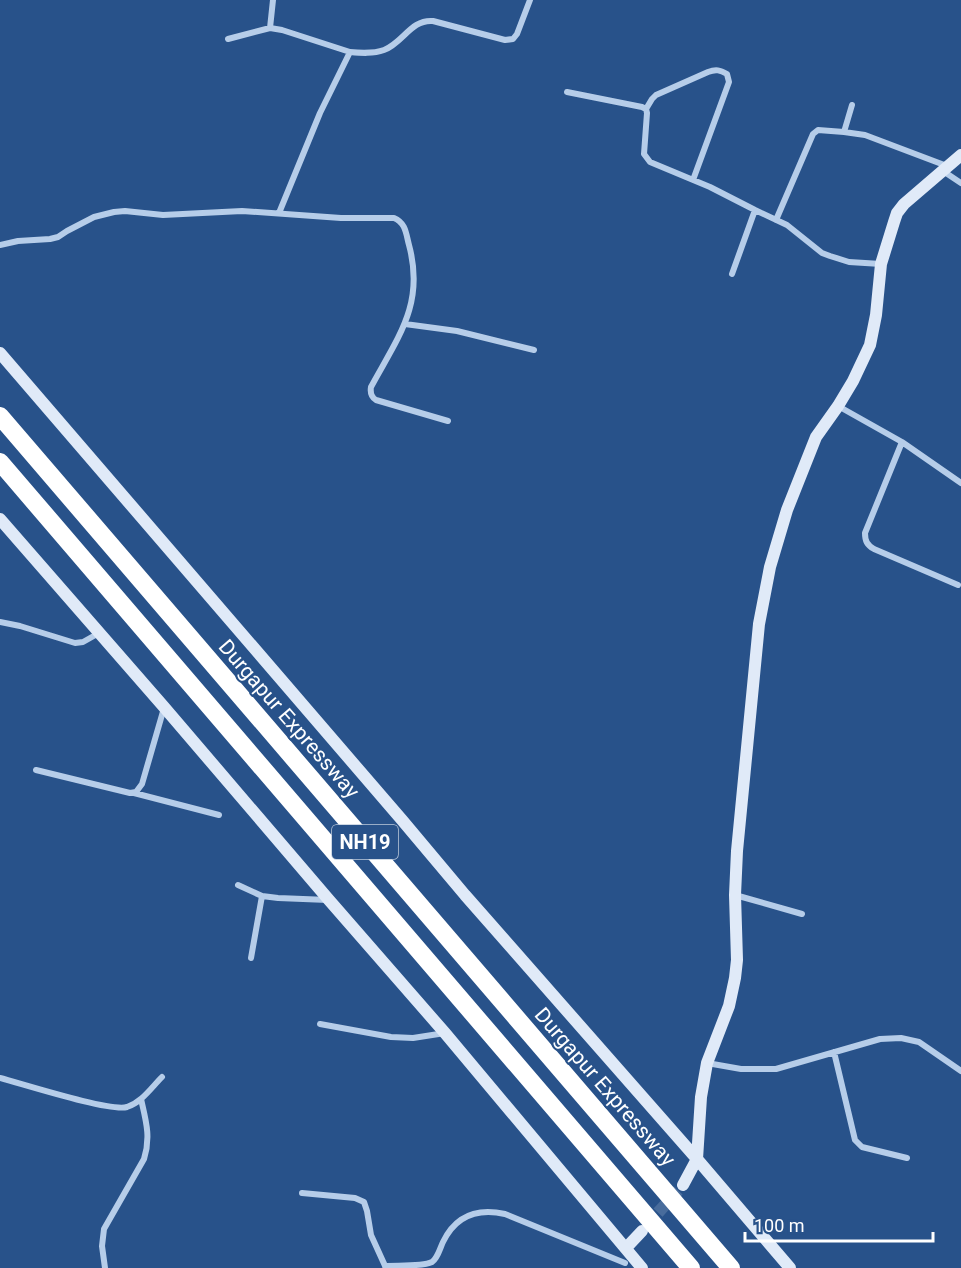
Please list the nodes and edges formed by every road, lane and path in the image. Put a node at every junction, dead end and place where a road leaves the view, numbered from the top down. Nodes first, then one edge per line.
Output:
1 (273, 0) edge
2 (530, 0) edge
3 (270, 28) junction
4 (228, 39) dead end
5 (350, 52) junction
6 (567, 92) dead end
7 (852, 105) dead end
8 (646, 109) junction
9 (844, 132) junction
10 (961, 155) edge
11 (945, 169) junction
12 (693, 180) junction
13 (961, 183) edge
14 (755, 210) junction
15 (279, 213) junction
16 (776, 220) junction
17 (0, 245) edge
18 (881, 264) junction
19 (732, 274) dead end
20 (405, 324) junction
21 (534, 350) dead end
22 (0, 353) edge
23 (838, 406) junction
24 (0, 416) edge
25 (448, 421) dead end
26 (902, 442) junction
27 (0, 462) edge
28 (961, 483) edge
29 (0, 519) edge
30 (958, 585) dead end
31 (0, 621) edge
32 (99, 633) junction
33 (164, 707) junction
34 (36, 770) dead end
35 (134, 793) junction
36 (219, 815) dead end
37 (238, 885) dead end
38 (735, 895) junction
39 (262, 896) junction
40 (329, 900) junction
41 (802, 914) dead end
42 (251, 958) dead end
43 (320, 1024) dead end
44 (445, 1033) junction
45 (834, 1052) junction
46 (707, 1063) junction
47 (961, 1071) edge
48 (162, 1077) dead end
49 (0, 1078) edge
50 (141, 1099) junction
51 (906, 1158) dead end
52 (697, 1159) junction
53 (683, 1185) tunnel mouth
54 (302, 1193) dead end
55 (642, 1231) tunnel mouth
56 (626, 1248) junction
57 (625, 1265) edge
58 (385, 1267) edge
59 (105, 1268) edge
60 (642, 1268) edge
61 (691, 1268) edge
62 (732, 1268) edge
63 (790, 1268) edge

1 - 3 street
2 - 5 street
3 - 4 street
3 - 5 street
5 - 15 street
6 - 8 street
7 - 9 street
8 - 12 street
8 - 12 street
9 - 11 street
9 - 16 street
10 - 11 street
11 - 13 street
11 - 18 street
12 - 14 street
14 - 16 street
14 - 19 street
15 - 17 street
15 - 20 street
16 - 18 street
18 - 23 street
20 - 21 street
20 - 25 street
22 - 52 street
23 - 26 street
23 - 38 street
24 - 62 highway, Durgapur Expressway / NH19
26 - 28 street
26 - 30 street
27 - 61 highway, NH19
29 - 32 street
31 - 32 street
32 - 33 street
33 - 35 street
33 - 40 street
34 - 35 street
35 - 36 street
37 - 39 street
38 - 41 street
38 - 46 street
39 - 40 street
39 - 42 street
40 - 44 street
43 - 44 street
44 - 56 street
45 - 46 street
45 - 47 street
45 - 51 street
46 - 52 street
48 - 50 street
49 - 50 street
50 - 59 street
52 - 53 street
52 - 63 street
54 - 58 street
55 - 56 street
56 - 57 street
56 - 60 street
57 - 58 street

